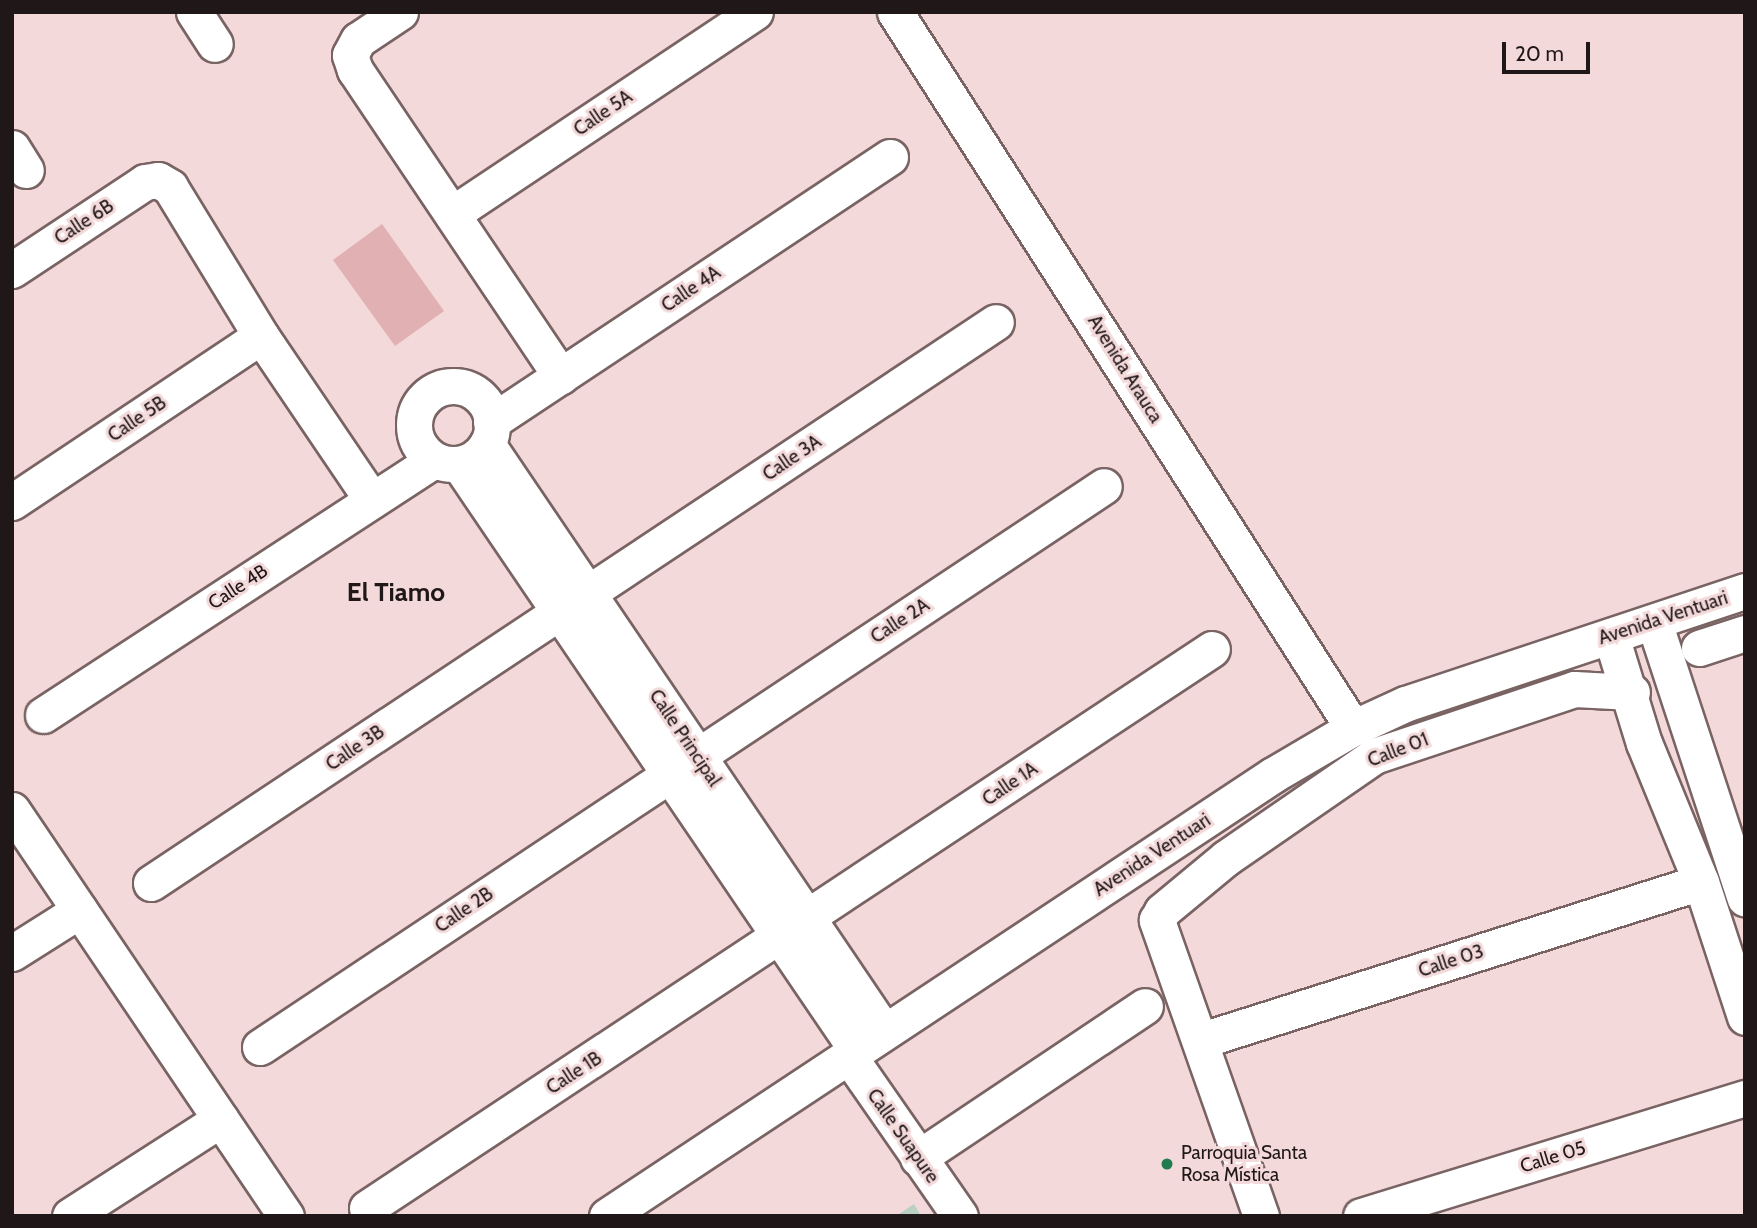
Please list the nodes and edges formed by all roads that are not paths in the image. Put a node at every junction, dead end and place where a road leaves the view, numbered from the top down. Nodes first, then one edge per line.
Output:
1 (194, 12) edge
2 (400, 12) edge
3 (755, 12) edge
4 (895, 12) edge
5 (215, 44) dead end
6 (890, 157) dead end
7 (452, 214) junction
8 (12, 270) edge
9 (996, 322) dead end
10 (261, 335) junction
11 (561, 376) junction
12 (468, 447) junction
13 (1104, 486) dead end
14 (372, 500) junction
15 (12, 502) edge
16 (1745, 591) edge
17 (573, 603) junction
18 (1654, 622) junction
19 (1745, 633) edge
20 (1611, 636) junction
21 (1699, 648) dead end
22 (1212, 649) dead end
23 (1632, 692) junction
24 (43, 715) dead end
25 (1353, 728) junction
26 (683, 764) junction
27 (12, 810) edge
28 (1742, 878) edge
29 (1701, 882) junction
30 (151, 883) dead end
31 (80, 911) junction
32 (794, 928) junction
33 (12, 953) edge
34 (1145, 1006) dead end
35 (1745, 1016) edge
36 (1202, 1040) junction
37 (862, 1045) junction
38 (260, 1047) dead end
39 (1745, 1098) edge
40 (221, 1119) junction
41 (918, 1158) junction
42 (368, 1208) dead end
43 (70, 1216) edge
44 (286, 1216) edge
45 (607, 1216) edge
46 (960, 1216) edge
47 (1261, 1216) edge
48 (1361, 1216) edge

1 - 5 street
2 - 7 street
3 - 7 street, Calle 5A
4 - 25 street, Avenida Arauca
6 - 11 street, Calle 4A
7 - 11 street
8 - 10 street, Calle 6B
9 - 17 street, Calle 3A
10 - 14 street
10 - 15 street, Calle 5B
11 - 12 street, Calle 4A
12 - 14 street, Calle 4B
12 - 17 street, Calle Principal
13 - 26 street, Calle 2A
14 - 24 street, Calle 4B
16 - 18 street, Avenida Ventuari
17 - 26 street, Calle Principal
17 - 30 street, Calle 3B
18 - 20 street, Avenida Ventuari
18 - 28 street
19 - 21 street
20 - 23 street
20 - 25 street, Avenida Ventuari
22 - 32 street, Calle 1A
23 - 29 street
23 - 36 street, Calle 01
25 - 37 street, Avenida Ventuari
26 - 32 street, Calle Principal
26 - 38 street, Calle 2B
27 - 31 street
29 - 35 street
29 - 36 street, Calle 03
31 - 33 street
31 - 40 street
32 - 37 street, Calle Principal
32 - 42 street, Calle 1B
34 - 41 street
36 - 47 street
37 - 41 street, Calle Suapure
37 - 45 street, Avenida Ventuari
39 - 48 street, Calle 05
40 - 43 street
40 - 44 street
41 - 46 street, Calle Suapure

